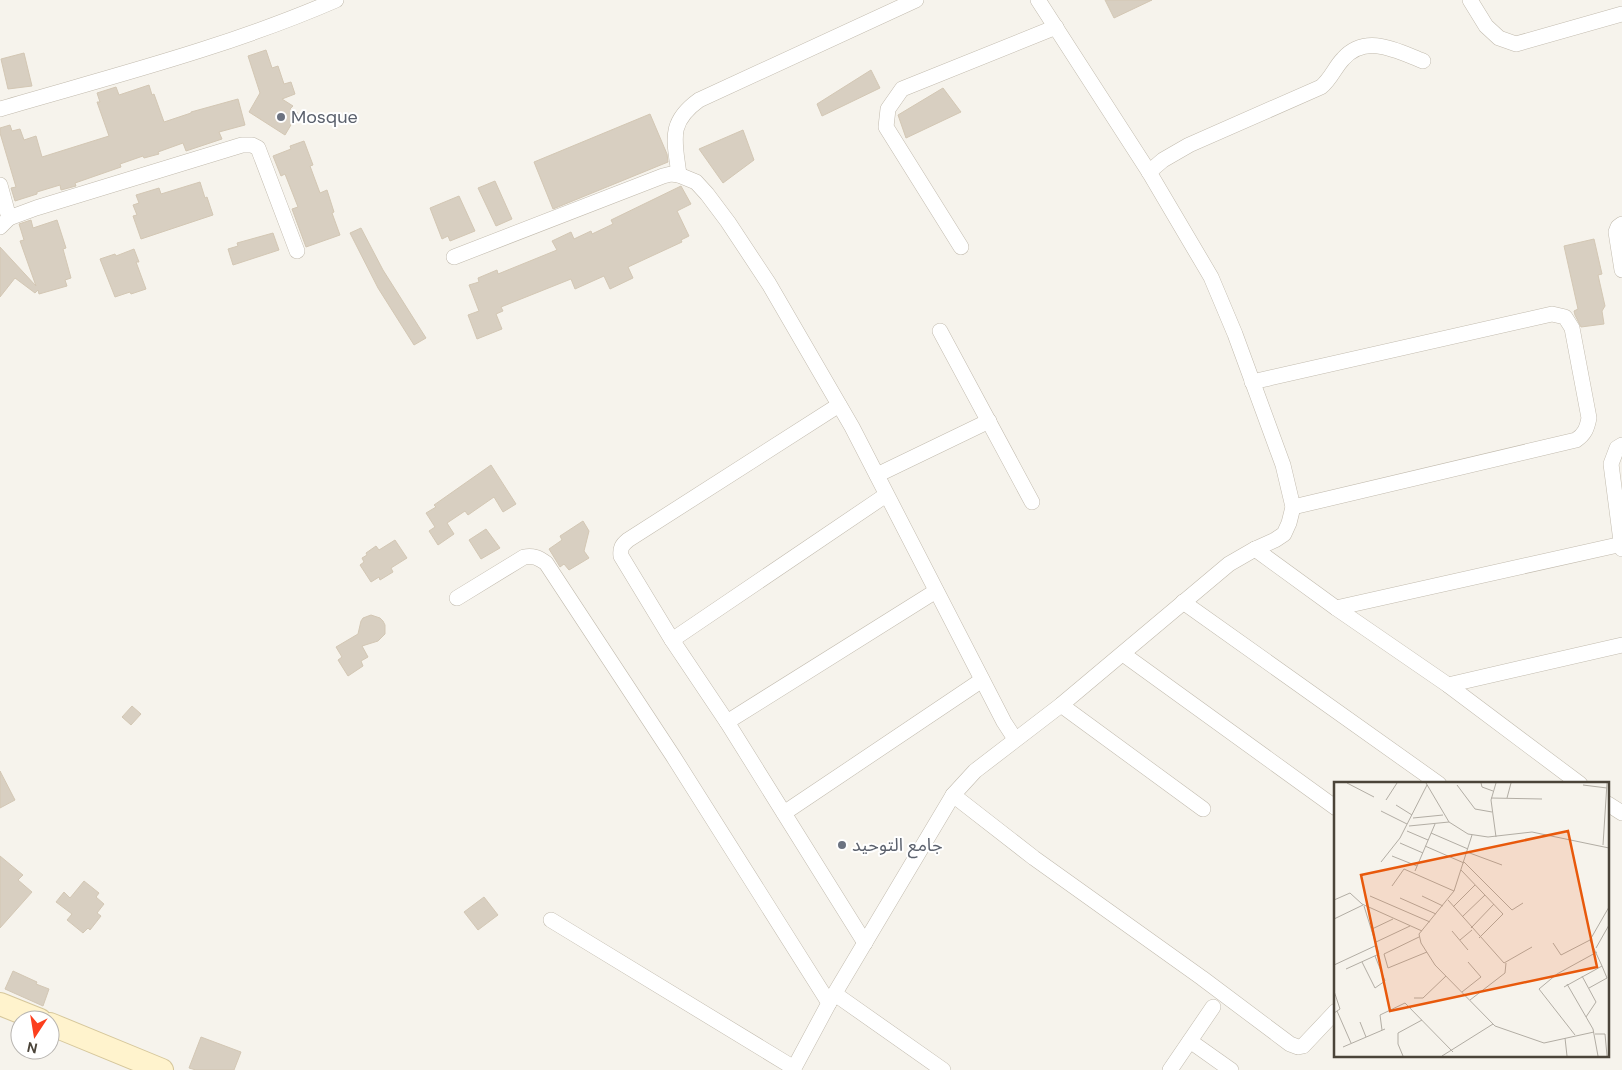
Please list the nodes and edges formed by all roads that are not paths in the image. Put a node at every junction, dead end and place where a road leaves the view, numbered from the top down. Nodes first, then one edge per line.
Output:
1 (336, 0) edge
2 (916, 0) edge
3 (1038, 0) edge
4 (1470, 0) edge
5 (1622, 14) edge
6 (1056, 27) junction
7 (1423, 62) dead end
8 (0, 109) edge
9 (1149, 172) junction
10 (679, 176) junction
11 (0, 185) edge
12 (5, 222) edge
13 (1622, 224) edge
14 (960, 248) dead end
15 (297, 250) dead end
16 (454, 257) dead end
17 (1622, 270) edge
18 (940, 330) dead end
19 (1252, 382) junction
20 (839, 405) junction
21 (989, 421) junction
22 (1622, 445) edge
23 (877, 475) junction
24 (886, 495) junction
25 (1032, 502) dead end
26 (1293, 507) junction
27 (1620, 518) edge
28 (1622, 544) edge
29 (1255, 549) junction
30 (1622, 549) edge
31 (936, 591) junction
32 (457, 598) dead end
33 (1183, 602) junction
34 (1336, 608) junction
35 (672, 640) junction
36 (1622, 645) edge
37 (1123, 654) junction
38 (982, 680) junction
39 (1448, 685) junction
40 (1061, 705) junction
41 (727, 722) junction
42 (1015, 740) junction
43 (1436, 782) edge
44 (1577, 782) edge
45 (953, 795) junction
46 (1610, 805) edge
47 (1334, 807) edge
48 (1203, 809) dead end
49 (784, 813) junction
50 (1622, 813) edge
51 (551, 920) dead end
52 (865, 943) junction
53 (832, 998) junction
54 (0, 1004) edge
55 (1213, 1007) dead end
56 (15, 1010) edge
57 (1334, 1013) edge
58 (60, 1028) edge
59 (1190, 1041) junction
60 (793, 1069) edge
61 (162, 1070) edge
62 (943, 1070) edge
63 (1170, 1070) edge
64 (1231, 1070) edge

1 - 8 street
2 - 10 street
3 - 6 street
4 - 5 street
6 - 9 street
6 - 14 street
7 - 9 street
9 - 19 street
10 - 16 street
10 - 20 street
11 - 12 street
12 - 15 street
13 - 17 street
18 - 21 street
19 - 26 street
19 - 26 street
20 - 23 street
20 - 35 street
21 - 23 street
21 - 25 street
22 - 27 street
23 - 24 street
24 - 31 street
24 - 35 street
26 - 29 street
27 - 28 street
28 - 30 street
28 - 34 street
29 - 33 street
29 - 34 street
31 - 38 street
31 - 41 street
32 - 53 street
33 - 37 street
33 - 43 street
34 - 39 street
35 - 41 street
36 - 39 street
37 - 40 street
37 - 47 street
38 - 42 street
38 - 49 street
39 - 44 street
40 - 42 street
40 - 48 street
41 - 49 street
42 - 45 street
45 - 52 street
45 - 57 street
46 - 50 street
49 - 52 street
51 - 60 street
52 - 53 street
53 - 60 street
53 - 62 street
54 - 56 street
55 - 59 street
58 - 61 street
59 - 63 street
59 - 64 street

